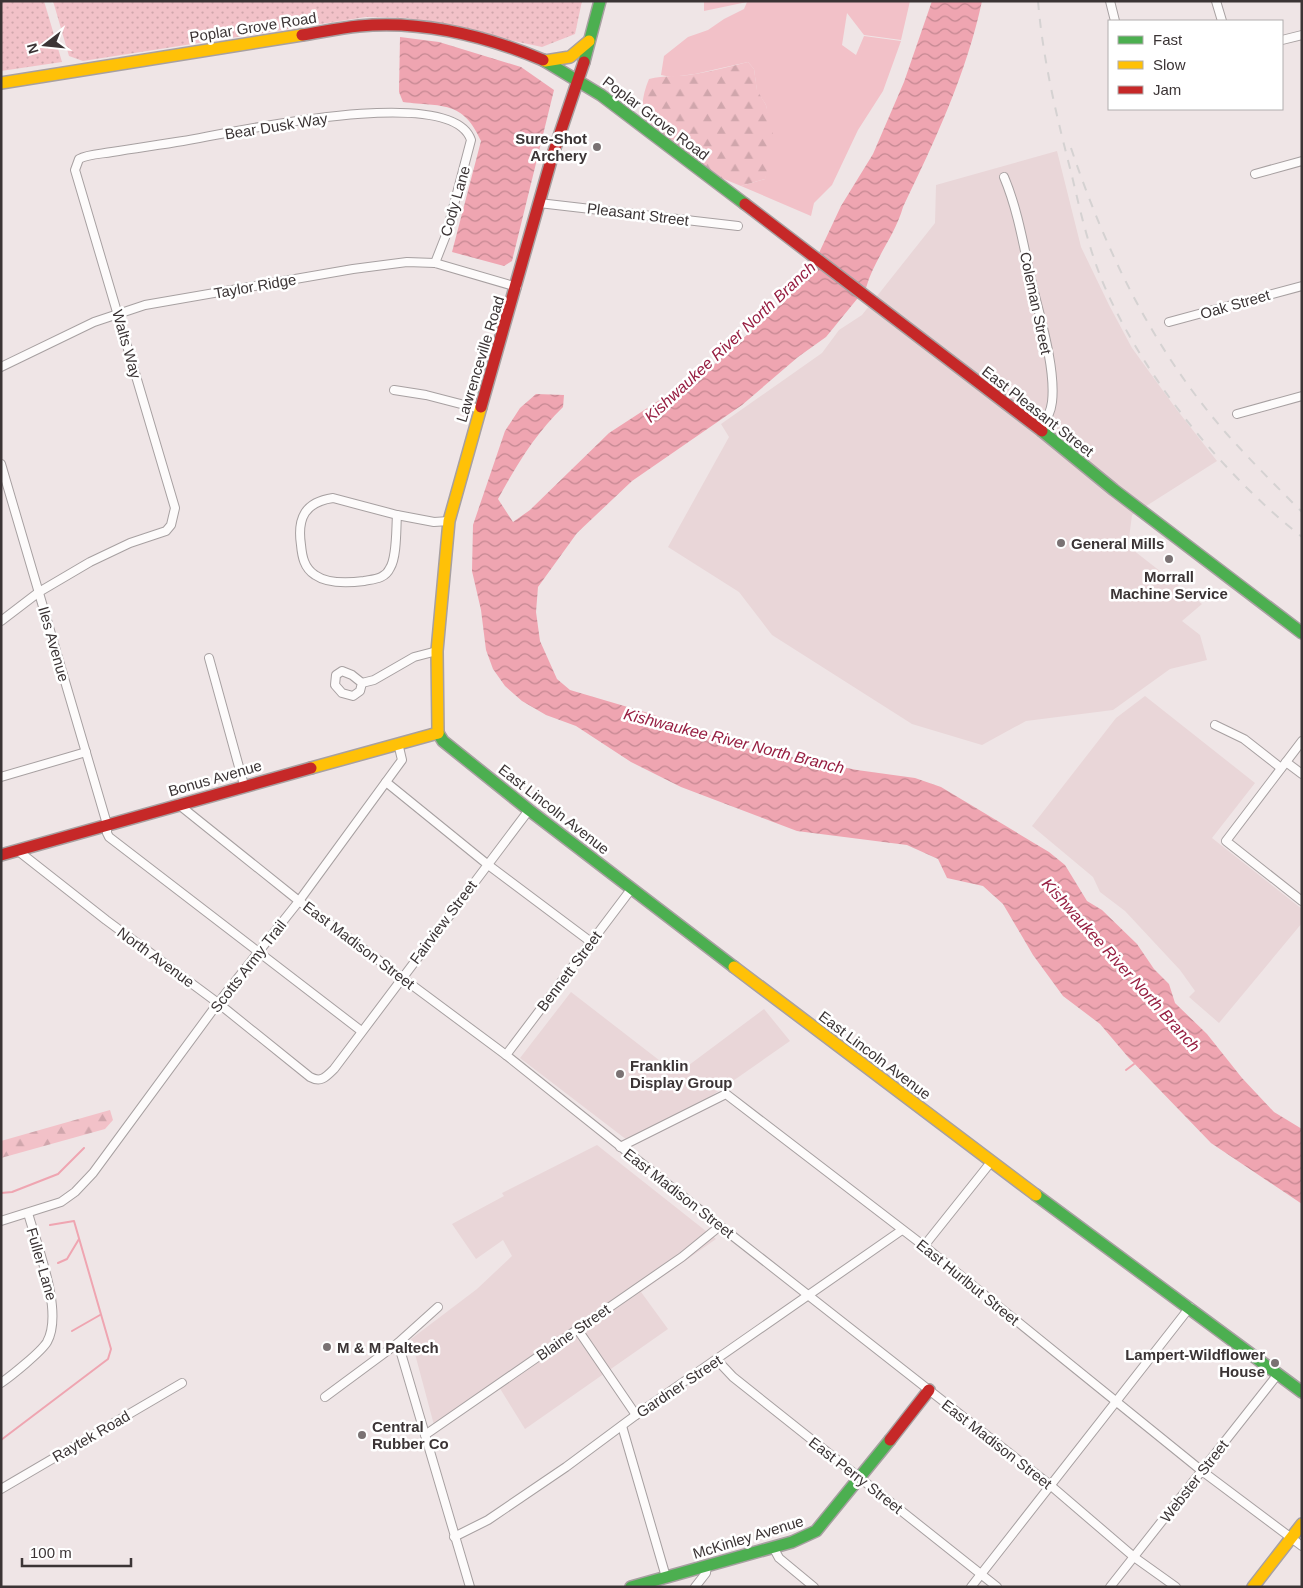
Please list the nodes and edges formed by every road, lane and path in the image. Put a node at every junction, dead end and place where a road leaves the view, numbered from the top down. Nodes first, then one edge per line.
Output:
1 (600, 1) edge
2 (1110, 1) edge
3 (1216, 1) edge
4 (1115, 20) edge
5 (1222, 20) edge
6 (1302, 35) edge
7 (590, 40) junction
8 (1283, 40) edge
9 (543, 61) junction
10 (580, 79) junction
11 (1, 83) edge
12 (470, 138) joint
13 (1302, 161) edge
14 (76, 162) joint
15 (1255, 174) dead end
16 (1004, 176) dead end
17 (539, 203) junction
18 (755, 213) joint
19 (738, 226) dead end
20 (436, 263) junction
21 (1302, 286) edge
22 (517, 288) junction
23 (118, 314) junction
24 (1169, 322) dead end
25 (1, 367) edge
26 (394, 390) dead end
27 (1302, 396) edge
28 (480, 409) junction
29 (1237, 414) dead end
30 (1041, 430) junction
31 (1, 464) edge
32 (5, 491) edge
33 (398, 515) junction
34 (449, 521) junction
35 (39, 592) junction
36 (1, 621) edge
37 (1302, 633) edge
38 (437, 650) junction
39 (209, 658) dead end
40 (362, 683) dead end
41 (1215, 726) dead end
42 (438, 733) junction
43 (1302, 741) edge
44 (398, 743) junction
45 (86, 752) junction
46 (1283, 765) junction
47 (1302, 774) edge
48 (1, 777) edge
49 (386, 782) junction
50 (244, 785) junction
51 (178, 804) junction
52 (529, 810) junction
53 (107, 824) junction
54 (17, 850) junction
55 (1, 854) edge
56 (487, 864) junction
57 (632, 888) junction
58 (300, 901) junction
59 (1302, 901) edge
60 (591, 942) junction
61 (259, 952) junction
62 (401, 977) junction
63 (218, 1003) junction
64 (360, 1030) junction
65 (506, 1054) junction
66 (320, 1080) joint
67 (138, 1114) joint
68 (620, 1147) junction
69 (991, 1162) junction
70 (26, 1214) junction
71 (1, 1221) edge
72 (720, 1226) junction
73 (902, 1230) junction
74 (924, 1246) junction
75 (810, 1295) junction
76 (438, 1307) dead end
77 (1190, 1307) junction
78 (578, 1330) junction
79 (398, 1344) junction
80 (717, 1360) junction
81 (1278, 1374) junction
82 (1, 1383) edge
83 (182, 1383) dead end
84 (929, 1390) junction
85 (1302, 1392) edge
86 (325, 1397) dead end
87 (1118, 1401) junction
88 (636, 1415) junction
89 (622, 1426) junction
90 (425, 1435) junction
91 (1202, 1471) junction
92 (861, 1478) junction
93 (1050, 1485) junction
94 (1, 1490) edge
95 (1302, 1524) edge
96 (454, 1537) junction
97 (1291, 1538) junction
98 (1302, 1546) edge
99 (773, 1547) junction
100 (1134, 1557) junction
101 (707, 1565) junction
102 (982, 1574) junction
103 (666, 1576) junction
104 (634, 1586) edge
105 (470, 1587) edge
106 (694, 1587) edge
107 (814, 1587) edge
108 (971, 1587) edge
109 (997, 1587) edge
110 (1110, 1587) edge
111 (1176, 1587) edge
112 (1253, 1587) edge

1 - 7 street, Lawrenceville Road
2 - 4 street
3 - 5 street
6 - 8 street
7 - 9 street
7 - 10 street, Lawrenceville Road
9 - 10 street, Poplar Grove Road
9 - 11 street, Poplar Grove Road
10 - 17 street, Lawrenceville Road
10 - 18 street, Poplar Grove Road
12 - 14 street, Bear Dusk Way
12 - 20 street, Cody Lane
13 - 15 street
14 - 23 street, Walts Way
16 - 30 street, Coleman Street
17 - 19 street, Pleasant Street
17 - 22 street, Lawrenceville Road
18 - 30 street, East Pleasant Street
20 - 22 street, Taylor Ridge
20 - 23 street, Taylor Ridge
21 - 24 street, Oak Street
22 - 28 street, Lawrenceville Road
23 - 25 street, Taylor Ridge
23 - 35 street, Walts Way
26 - 28 street
27 - 29 street
28 - 34 street, Lawrenceville Road
30 - 37 street, East Pleasant Street
31 - 32 street, Iles Avenue
32 - 35 street, Iles Avenue
33 - 33 street
33 - 34 street
34 - 38 street, Lawrenceville Road
35 - 36 street
35 - 45 street, Iles Avenue
38 - 40 street
38 - 42 street, Lawrenceville Road
39 - 50 street
41 - 46 street
42 - 44 street, Bonus Avenue
42 - 52 street, East Lincoln Avenue
43 - 46 street
44 - 49 street, Scotts Army Trail
44 - 50 street, Bonus Avenue
45 - 48 street
45 - 53 street, Iles Avenue
46 - 47 street
46 - 59 street
49 - 56 street
49 - 58 street, Scotts Army Trail
50 - 51 street, Bonus Avenue
51 - 53 street, Bonus Avenue
51 - 58 street, East Madison Street
52 - 56 street, Fairview Street
52 - 57 street, East Lincoln Avenue
53 - 54 street, Bonus Avenue
53 - 61 street, Iles Avenue
54 - 55 street, Bonus Avenue
54 - 63 street, North Avenue
56 - 60 street
56 - 62 street, Fairview Street
57 - 60 street, Bennett Street
57 - 69 street, East Lincoln Avenue
58 - 61 street, Scotts Army Trail
58 - 62 street, East Madison Street
60 - 65 street, Bennett Street
61 - 63 street, Scotts Army Trail
61 - 64 street, Iles Avenue
62 - 64 street, Fairview Street
62 - 65 street, East Madison Street
63 - 66 street, North Avenue
63 - 67 street, Scotts Army Trail
64 - 66 street, Fairview Street
65 - 68 street, East Madison Street
67 - 70 street, Fuller Lane
68 - 72 street, East Madison Street
68 - 73 street, East Hurlbut Street
69 - 74 street
69 - 77 street, East Lincoln Avenue
70 - 71 street
70 - 82 street, Fuller Lane
72 - 75 street, East Madison Street
72 - 78 street, Blaine Street
73 - 74 street, East Hurlbut Street
73 - 75 street, Gardner Street
74 - 87 street, East Hurlbut Street
75 - 80 street, Gardner Street
75 - 84 street, East Madison Street
76 - 79 street
77 - 81 street, East Lincoln Avenue
77 - 87 street
78 - 88 street
78 - 90 street, Blaine Street
79 - 86 street
79 - 90 street
80 - 88 street, Gardner Street
80 - 92 street, East Perry Street
81 - 85 street, East Lincoln Avenue
81 - 91 street, Webster Street
83 - 94 street, Raytek Road
84 - 92 street, McKinley Avenue
84 - 93 street, East Madison Street
87 - 91 street, East Hurlbut Street
87 - 93 street
88 - 89 street, Gardner Street
89 - 96 street, Gardner Street
89 - 103 street
90 - 96 street
91 - 97 street, East Hurlbut Street
91 - 100 street, Webster Street
92 - 99 street, McKinley Avenue
92 - 102 street, East Perry Street
93 - 100 street, East Madison Street
93 - 102 street
95 - 97 street
96 - 105 street
97 - 98 street, East Hurlbut Street
97 - 112 street
99 - 101 street, McKinley Avenue
99 - 107 street
100 - 110 street, Webster Street
100 - 111 street, East Madison Street
101 - 103 street, McKinley Avenue
101 - 106 street
102 - 108 street
102 - 109 street, East Perry Street
103 - 104 street, McKinley Avenue

